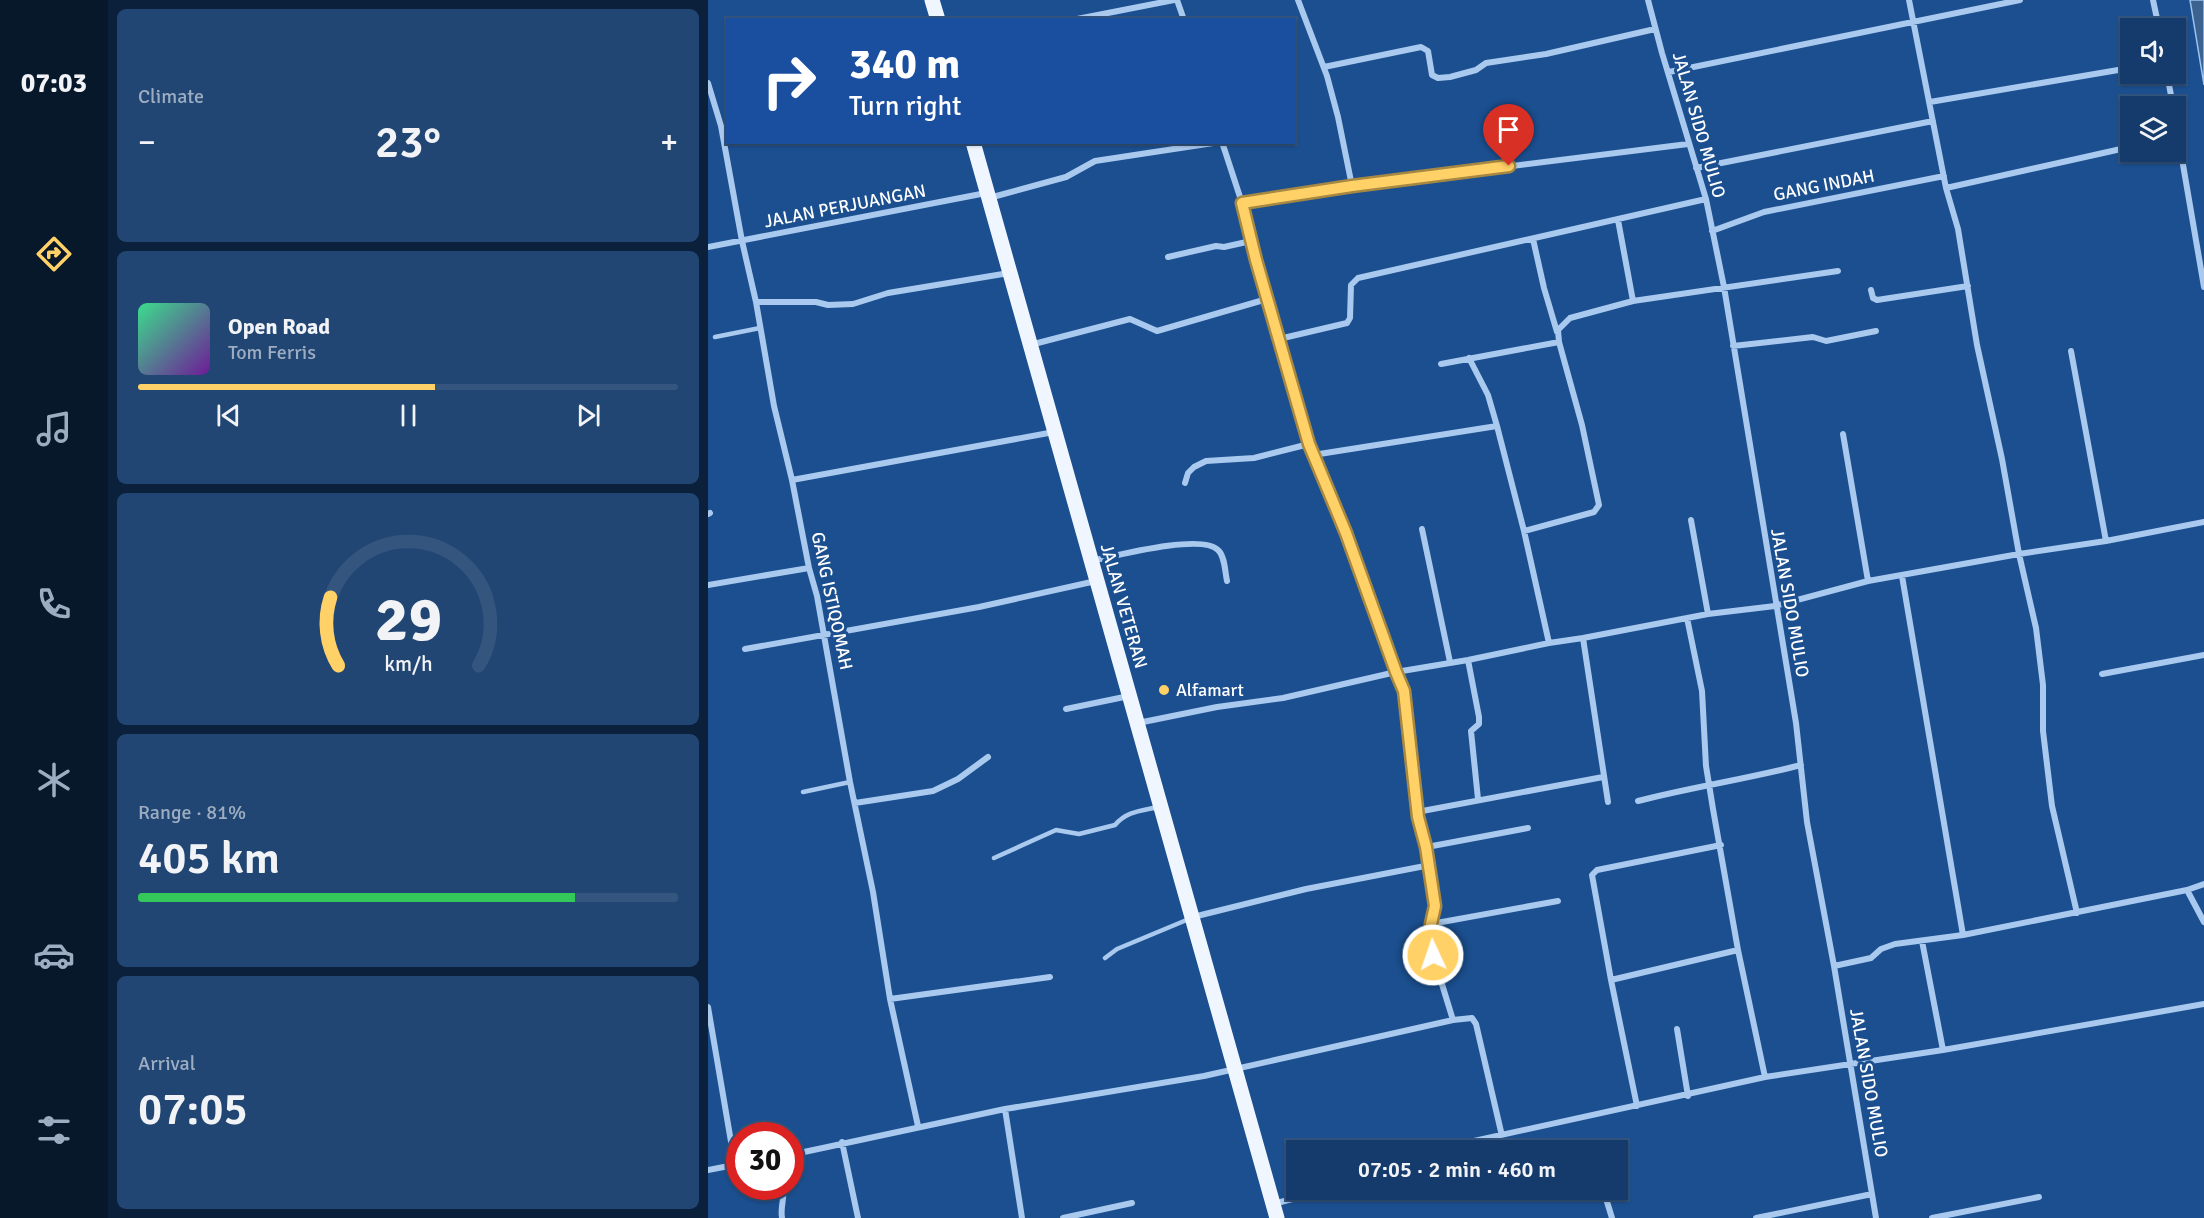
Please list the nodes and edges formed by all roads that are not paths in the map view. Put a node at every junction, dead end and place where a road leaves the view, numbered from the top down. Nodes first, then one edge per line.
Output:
1 (932, 0) edge
2 (1176, 0) edge
3 (1298, 0) edge
4 (1648, 0) edge
5 (1909, 0) edge
6 (2020, 0) edge
7 (2153, 0) edge
8 (937, 18) edge
9 (1082, 18) edge
10 (1183, 18) edge
11 (2157, 18) edge
12 (1914, 21) junction
13 (1655, 29) junction
14 (1324, 67) junction
15 (2120, 70) edge
16 (1669, 72) junction
17 (708, 83) edge
18 (1930, 102) junction
19 (1933, 121) junction
20 (974, 144) edge
21 (1208, 144) edge
22 (1222, 144) edge
23 (1688, 144) junction
24 (2120, 149) edge
25 (2182, 162) edge
26 (1696, 168) junction
27 (1944, 176) junction
28 (1352, 186) junction
29 (1946, 188) junction
30 (988, 195) junction
31 (1706, 199) junction
32 (1242, 203) junction
33 (1618, 220) junction
34 (1712, 231) junction
35 (1533, 239) junction
36 (742, 241) junction
37 (1251, 241) junction
38 (708, 247) edge
39 (1168, 257) dead end
40 (1838, 271) dead end
41 (1010, 273) junction
42 (1968, 286) junction
43 (1724, 287) junction
44 (2204, 287) edge
45 (1871, 290) dead end
46 (1267, 299) junction
47 (1633, 301) junction
48 (756, 302) junction
49 (760, 328) junction
50 (1876, 330) dead end
51 (1558, 332) junction
52 (715, 337) dead end
53 (1279, 339) junction
54 (1559, 342) junction
55 (1030, 345) junction
56 (1733, 345) junction
57 (2071, 351) dead end
58 (1469, 358) junction
59 (1441, 364) dead end
60 (1497, 426) junction
61 (1054, 432) junction
62 (1843, 434) dead end
63 (1309, 444) junction
64 (1313, 454) junction
65 (792, 480) junction
66 (1185, 483) dead end
67 (1691, 519) dead end
68 (2204, 522) edge
69 (1422, 530) dead end
70 (1524, 531) junction
71 (2106, 541) junction
72 (2019, 554) junction
73 (1091, 561) junction
74 (809, 567) junction
75 (1902, 576) junction
76 (1097, 581) junction
77 (1227, 581) dead end
78 (1868, 581) junction
79 (708, 585) edge
80 (1775, 606) junction
81 (1708, 614) junction
82 (1687, 618) junction
83 (824, 634) junction
84 (1583, 638) junction
85 (1549, 643) junction
86 (745, 649) dead end
87 (2204, 655) edge
88 (1468, 660) junction
89 (1450, 662) junction
90 (1396, 672) junction
91 (2102, 674) dead end
92 (1129, 695) junction
93 (1066, 710) dead end
94 (1137, 723) junction
95 (988, 757) dead end
96 (1801, 765) junction
97 (1604, 777) junction
98 (850, 782) junction
99 (1709, 785) junction
100 (803, 792) dead end
101 (1478, 799) junction
102 (1638, 801) dead end
103 (1608, 802) dead end
104 (855, 803) junction
105 (1160, 806) junction
106 (1417, 812) junction
107 (1528, 828) dead end
108 (1720, 845) junction
109 (1426, 847) junction
110 (994, 858) dead end
111 (1430, 865) junction
112 (2204, 884) edge
113 (2187, 890) junction
114 (1558, 901) dead end
115 (2077, 913) junction
116 (1192, 918) junction
117 (2204, 922) edge
118 (1431, 924) junction
119 (1963, 934) junction
120 (1922, 941) junction
121 (1738, 950) junction
122 (1105, 958) dead end
123 (1834, 966) junction
124 (1050, 977) dead end
125 (1611, 980) junction
126 (890, 999) junction
127 (2204, 1004) edge
128 (708, 1007) edge
129 (1453, 1020) junction
130 (1677, 1029) dead end
131 (1943, 1050) junction
132 (1851, 1063) junction
133 (1235, 1069) junction
134 (1765, 1077) junction
135 (1688, 1096) junction
136 (1637, 1106) junction
137 (1005, 1109) junction
138 (729, 1122) edge
139 (918, 1126) junction
140 (1502, 1136) junction
141 (1482, 1140) edge
142 (843, 1142) junction
143 (804, 1152) edge
144 (726, 1167) edge
145 (708, 1170) edge
146 (1872, 1194) junction
147 (2039, 1197) dead end
148 (784, 1200) edge
149 (1303, 1200) edge
150 (1606, 1200) edge
151 (1132, 1203) dead end
152 (1275, 1211) edge
153 (782, 1218) edge
154 (858, 1218) edge
155 (1022, 1218) edge
156 (1063, 1218) edge
157 (1612, 1218) edge
158 (1756, 1218) edge
159 (1876, 1218) edge
160 (1932, 1218) edge

1 - 8 main road
2 - 9 street
2 - 10 street
3 - 14 street
4 - 13 street, JALAN SIDO MULIO
5 - 12 street
6 - 12 street
7 - 11 street
12 - 16 street
12 - 18 street
13 - 14 street
13 - 16 street, JALAN SIDO MULIO
14 - 28 street
15 - 18 street
16 - 23 street, JALAN SIDO MULIO
17 - 36 street, GANG ISTIQOMAH
18 - 19 street
19 - 26 street
19 - 27 street
20 - 30 main road, JALAN VETERAN
21 - 30 street, JALAN PERJUANGAN
22 - 32 street
23 - 26 street, JALAN SIDO MULIO
23 - 28 street
24 - 29 street
25 - 44 street
26 - 31 street, JALAN SIDO MULIO
27 - 29 street
27 - 34 street, GANG INDAH
28 - 32 street
29 - 42 street
30 - 36 street, JALAN PERJUANGAN
30 - 41 main road, JALAN VETERAN
31 - 33 street
31 - 34 street, JALAN SIDO MULIO
32 - 37 street
33 - 35 street
33 - 47 street
34 - 43 street, JALAN SIDO MULIO
35 - 51 street
35 - 53 street
36 - 38 street, JALAN PERJUANGAN
36 - 48 street, GANG ISTIQOMAH
37 - 39 street
37 - 46 street
40 - 43 street
41 - 48 street
41 - 55 main road, JALAN VETERAN
42 - 45 street
42 - 72 street
43 - 47 street
43 - 56 street, JALAN SIDO MULIO
46 - 53 street
46 - 55 street
47 - 51 street
48 - 49 street, GANG ISTIQOMAH
49 - 52 lane
49 - 65 street, GANG ISTIQOMAH
50 - 56 street
51 - 54 street
53 - 63 street
54 - 58 street
54 - 70 street
55 - 61 main road, JALAN VETERAN
56 - 80 street, JALAN SIDO MULIO
57 - 71 street
58 - 59 street
58 - 60 street
60 - 64 street
60 - 70 street
61 - 65 street
61 - 73 main road, JALAN VETERAN
62 - 78 street
63 - 64 street
63 - 66 street
64 - 90 street
65 - 74 street, GANG ISTIQOMAH
67 - 81 street
68 - 71 street
69 - 89 street
70 - 85 street
71 - 72 street
72 - 75 street
72 - 115 street
73 - 76 main road, JALAN VETERAN
73 - 77 street
74 - 79 street
74 - 83 street, GANG ISTIQOMAH
75 - 78 street
75 - 119 street
76 - 83 street
76 - 92 main road, JALAN VETERAN
78 - 80 street
80 - 81 street
80 - 96 street, JALAN SIDO MULIO
81 - 82 street
82 - 84 street
82 - 99 street
83 - 86 street
83 - 98 street, GANG ISTIQOMAH
84 - 85 street
84 - 97 street
85 - 88 street
87 - 91 street
88 - 89 street
88 - 101 street
89 - 90 street
90 - 94 street
90 - 106 street
92 - 93 street
92 - 94 main road, JALAN VETERAN
94 - 105 main road, JALAN VETERAN
95 - 104 street
96 - 99 street
96 - 123 street, JALAN SIDO MULIO
97 - 101 street
97 - 103 street
98 - 100 lane
98 - 104 street, GANG ISTIQOMAH
99 - 102 street
99 - 108 street
101 - 106 street
104 - 126 street, GANG ISTIQOMAH
105 - 110 lane
105 - 116 main road, JALAN VETERAN
106 - 109 street
107 - 109 street
108 - 121 street
108 - 125 street
109 - 111 street
111 - 116 street
111 - 118 street
112 - 113 street
113 - 115 street
113 - 117 street
114 - 118 street
115 - 119 street
116 - 122 lane
116 - 133 main road, JALAN VETERAN
118 - 129 street
119 - 120 street
120 - 123 street
120 - 131 street
121 - 125 street
121 - 134 street
123 - 132 street, JALAN SIDO MULIO
124 - 126 street
125 - 136 street
126 - 139 street, GANG ISTIQOMAH
127 - 131 street
128 - 138 street
129 - 133 street
129 - 140 street
130 - 135 street
131 - 132 street
132 - 134 street
132 - 146 street, JALAN SIDO MULIO
133 - 137 street
133 - 152 main road, JALAN VETERAN
134 - 135 street
135 - 136 street
136 - 140 street
137 - 139 street
137 - 155 street
139 - 142 street
140 - 141 street
142 - 143 street
142 - 154 street
144 - 145 street
146 - 158 street
146 - 159 street, JALAN SIDO MULIO
147 - 160 street
148 - 153 street
149 - 152 street
150 - 157 street
151 - 156 street

